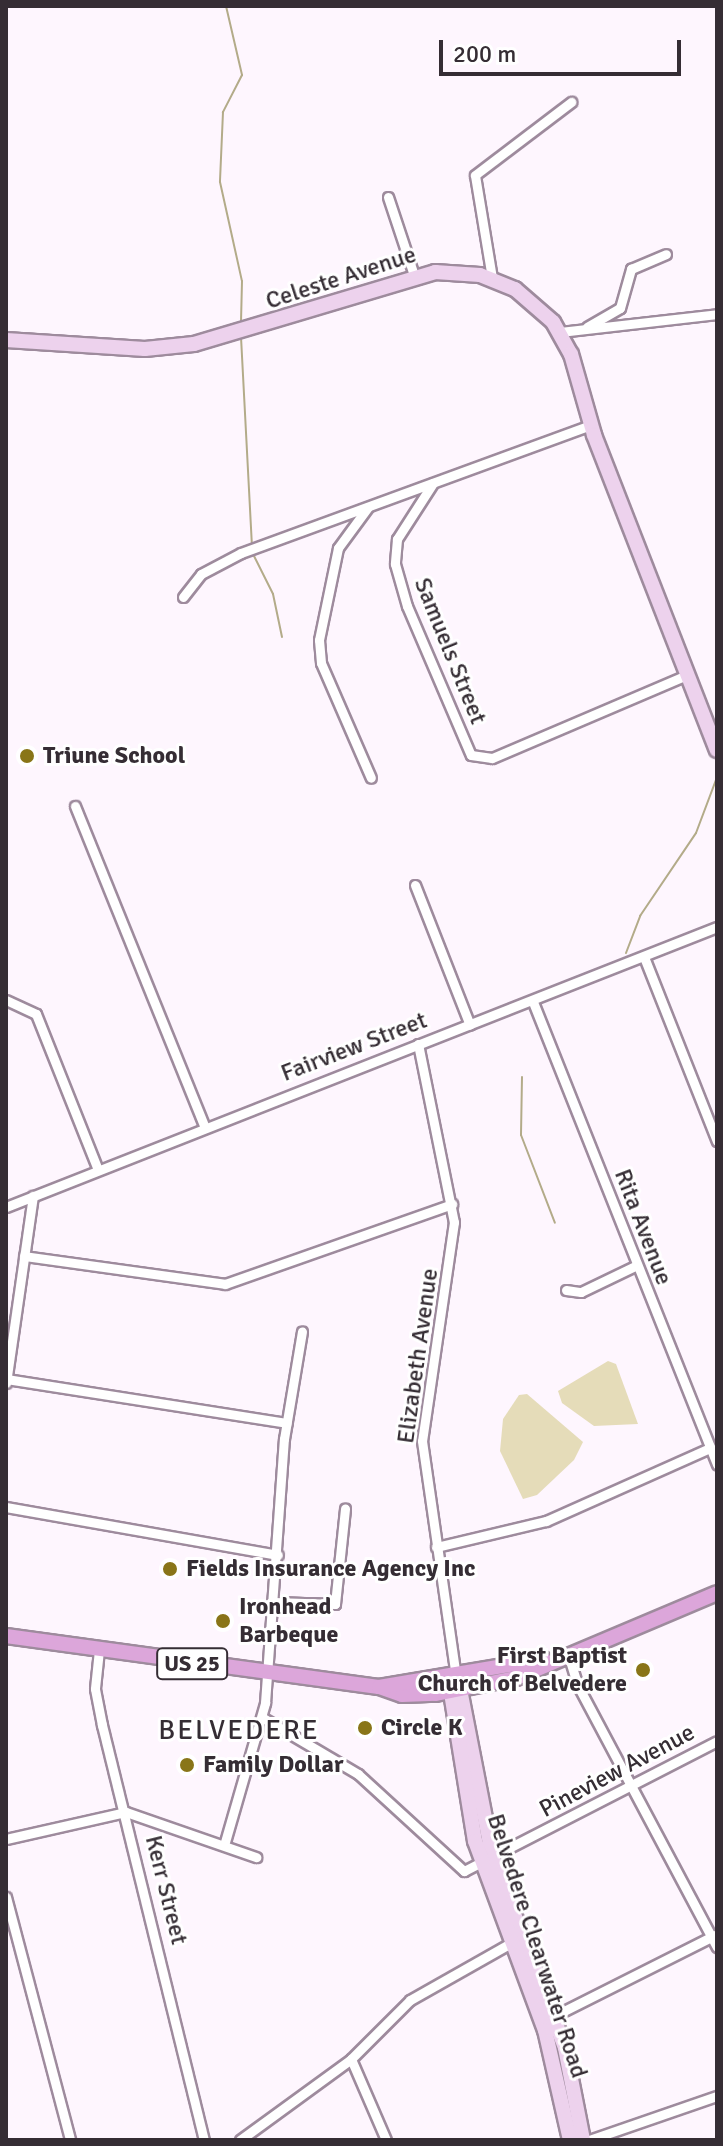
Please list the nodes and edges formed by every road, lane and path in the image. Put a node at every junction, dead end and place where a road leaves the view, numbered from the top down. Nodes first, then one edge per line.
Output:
1 (571, 102) dead end
2 (388, 197) dead end
3 (666, 254) dead end
4 (414, 275) junction
5 (492, 278) junction
6 (717, 314) edge
7 (583, 329) junction
8 (560, 332) junction
9 (6, 340) edge
10 (591, 425) junction
11 (433, 483) junction
12 (368, 507) junction
13 (183, 597) dead end
14 (687, 675) junction
15 (717, 750) edge
16 (371, 778) dead end
17 (75, 806) dead end
18 (415, 885) dead end
19 (717, 927) edge
20 (644, 957) junction
21 (6, 1000) edge
22 (533, 1002) junction
23 (470, 1025) junction
24 (418, 1044) junction
25 (205, 1127) junction
26 (717, 1141) edge
27 (97, 1167) junction
28 (33, 1196) junction
29 (452, 1204) junction
30 (6, 1207) edge
31 (24, 1256) junction
32 (635, 1266) junction
33 (566, 1290) dead end
34 (302, 1331) dead end
35 (6, 1381) edge
36 (287, 1423) junction
37 (710, 1448) junction
38 (717, 1465) edge
39 (6, 1507) edge
40 (345, 1509) dead end
41 (436, 1547) junction
42 (278, 1555) junction
43 (717, 1593) edge
44 (274, 1602) junction
45 (6, 1636) edge
46 (99, 1650) junction
47 (568, 1654) junction
48 (269, 1675) junction
49 (456, 1676) junction
50 (379, 1687) junction
51 (458, 1692) junction
52 (263, 1718) junction
53 (717, 1741) edge
54 (632, 1787) junction
55 (126, 1812) junction
56 (6, 1839) edge
57 (225, 1842) junction
58 (256, 1857) dead end
59 (488, 1862) junction
60 (6, 1897) edge
61 (714, 1936) edge
62 (516, 1940) junction
63 (717, 1947) edge
64 (554, 2016) junction
65 (351, 2059) junction
66 (717, 2096) edge
67 (70, 2140) edge
68 (204, 2140) edge
69 (240, 2140) edge
70 (386, 2140) edge
71 (570, 2140) edge
72 (583, 2140) edge
73 (589, 2140) edge

1 - 5 street
2 - 4 street
3 - 7 street
4 - 5 street, Celeste Avenue
4 - 9 street, Celeste Avenue
5 - 8 street, Celeste Avenue
6 - 7 street
7 - 8 street
8 - 10 street, Celeste Avenue
10 - 11 street
10 - 14 street, Celeste Avenue
11 - 12 street
11 - 14 street, Samuels Street
12 - 13 street
12 - 16 street
14 - 15 street, Celeste Avenue
17 - 25 street
18 - 23 street
19 - 20 street, Fairview Street
20 - 22 street, Fairview Street
20 - 26 street
21 - 27 street
22 - 23 street, Fairview Street
22 - 32 street, Rita Avenue
23 - 24 street, Fairview Street
24 - 25 street, Fairview Street
24 - 29 street, Elizabeth Avenue
25 - 27 street, Fairview Street
27 - 28 street, Fairview Street
28 - 30 street, Fairview Street
28 - 31 street
29 - 31 street
29 - 41 street, Elizabeth Avenue
31 - 35 street
32 - 33 street
32 - 37 street, Rita Avenue
34 - 36 street
35 - 36 street
36 - 42 street
37 - 38 street, Rita Avenue
37 - 41 street
39 - 42 street
40 - 44 street
41 - 49 street, Elizabeth Avenue
42 - 44 street
43 - 47 main road, US 25
44 - 48 street
45 - 46 main road, US 25
46 - 48 main road, US 25
46 - 55 street, Kerr Street
47 - 49 main road, US 25
47 - 51 main road, US 25
47 - 54 street
48 - 50 main road, US 25
48 - 52 street
49 - 50 main road, US 25
49 - 51 street, Belvedere Clearwater Road
50 - 51 main road, US 25
51 - 59 street, Belvedere Clearwater Road
52 - 57 street
52 - 59 street
53 - 54 street, Pineview Avenue
54 - 59 street, Pineview Avenue
54 - 61 street
55 - 56 street
55 - 57 street
55 - 68 street, Kerr Street
57 - 58 street
59 - 62 street, Belvedere Clearwater Road
60 - 67 street
61 - 63 street
61 - 64 street
62 - 64 street, Belvedere Clearwater Road
62 - 65 street
62 - 71 street, Belvedere Clearwater Road
64 - 72 street, Belvedere Clearwater Road
65 - 69 street
65 - 70 street
66 - 73 street

